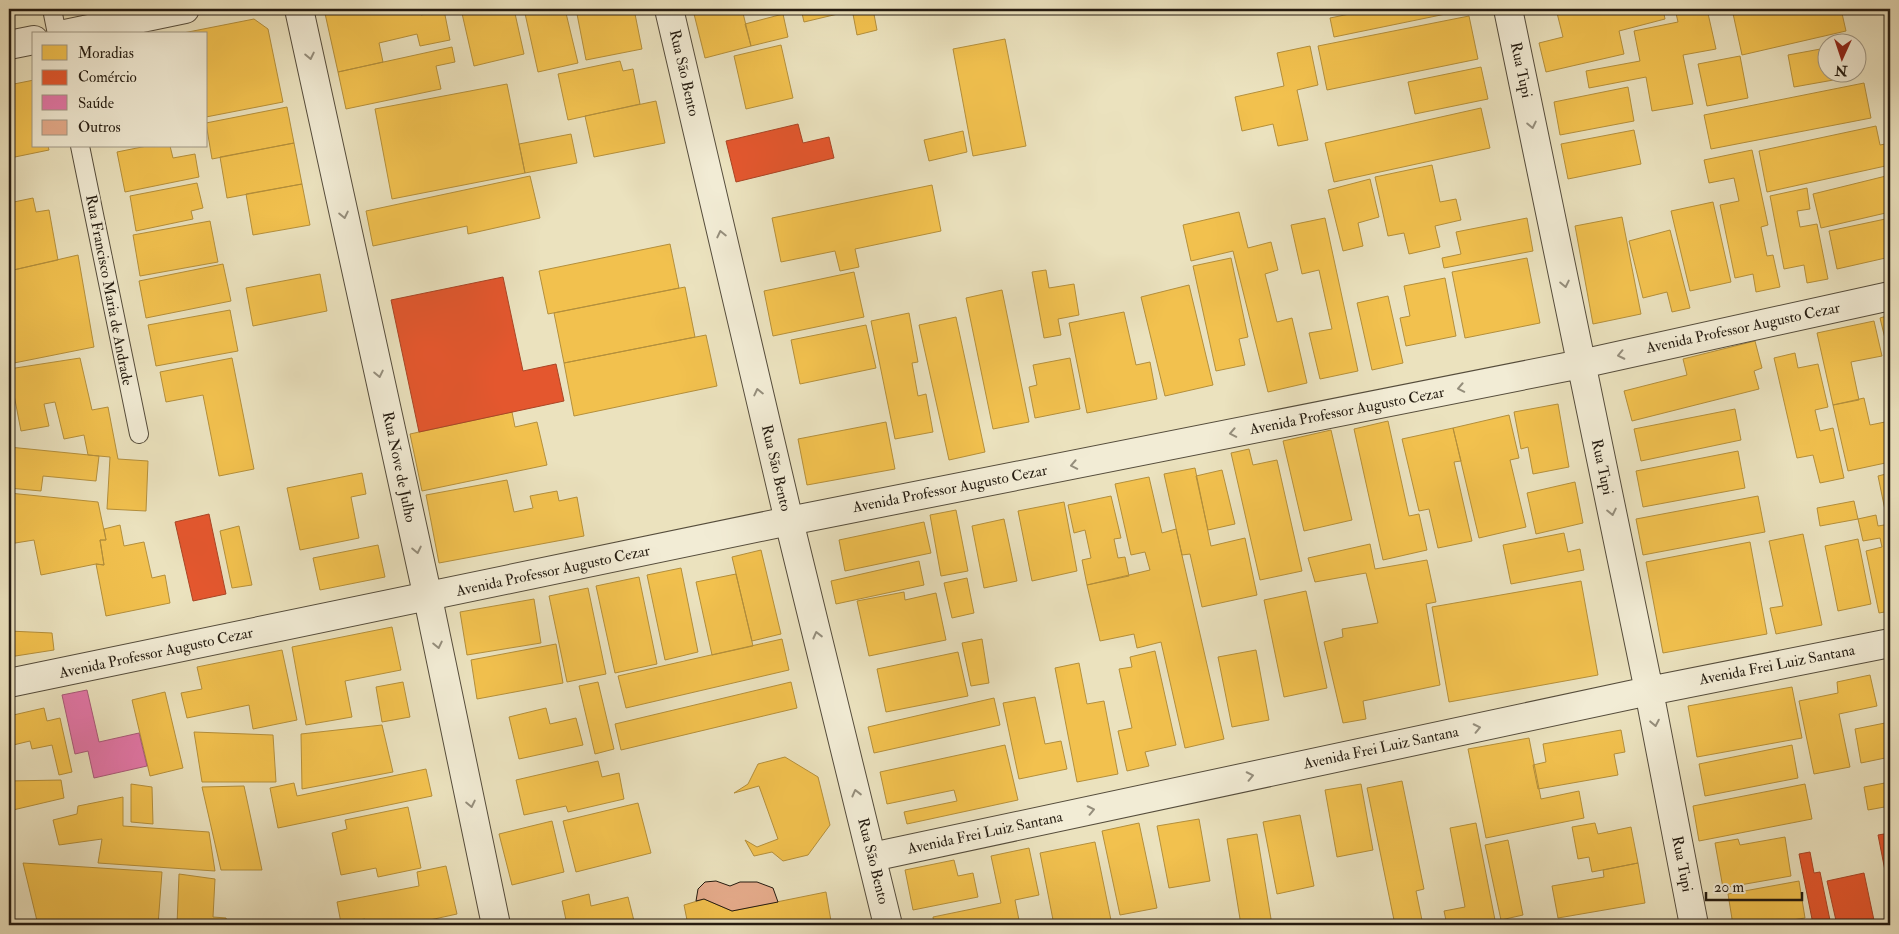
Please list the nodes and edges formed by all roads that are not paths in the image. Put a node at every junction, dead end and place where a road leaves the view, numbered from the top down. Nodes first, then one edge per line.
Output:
1 (52, 9) edge
2 (185, 9) edge
3 (299, 9) edge
4 (669, 9) edge
5 (1508, 9) edge
6 (57, 32) edge
7 (76, 32) edge
8 (32, 40) edge
9 (9, 45) edge
10 (80, 148) edge
11 (1890, 296) edge
12 (1581, 364) junction
13 (138, 434) dead end
14 (789, 521) junction
15 (428, 598) junction
16 (1890, 643) edge
17 (9, 683) edge
18 (1649, 691) junction
19 (872, 857) junction
20 (496, 925) edge
21 (888, 925) edge
22 (1694, 925) edge

1 - 6 lane
2 - 7 street
3 -> 15 street, Rua Nove de Julho
14 -> 4 street, Rua São Bento
5 -> 12 street, Rua Tupi
8 - 9 street
10 - 13 lane, Rua Francisco Maria de Andrade
11 -> 12 street, Avenida Professor Augusto Cezar
12 -> 14 street, Avenida Professor Augusto Cezar
12 -> 18 street, Rua Tupi
14 - 15 street, Avenida Professor Augusto Cezar
19 -> 14 street, Rua São Bento
15 - 17 street, Avenida Professor Augusto Cezar
15 -> 20 street, Rua Nove de Julho
16 - 18 street, Avenida Frei Luiz Santana
19 -> 18 street, Avenida Frei Luiz Santana
18 -> 22 street, Rua Tupi
19 - 21 street, Rua São Bento

